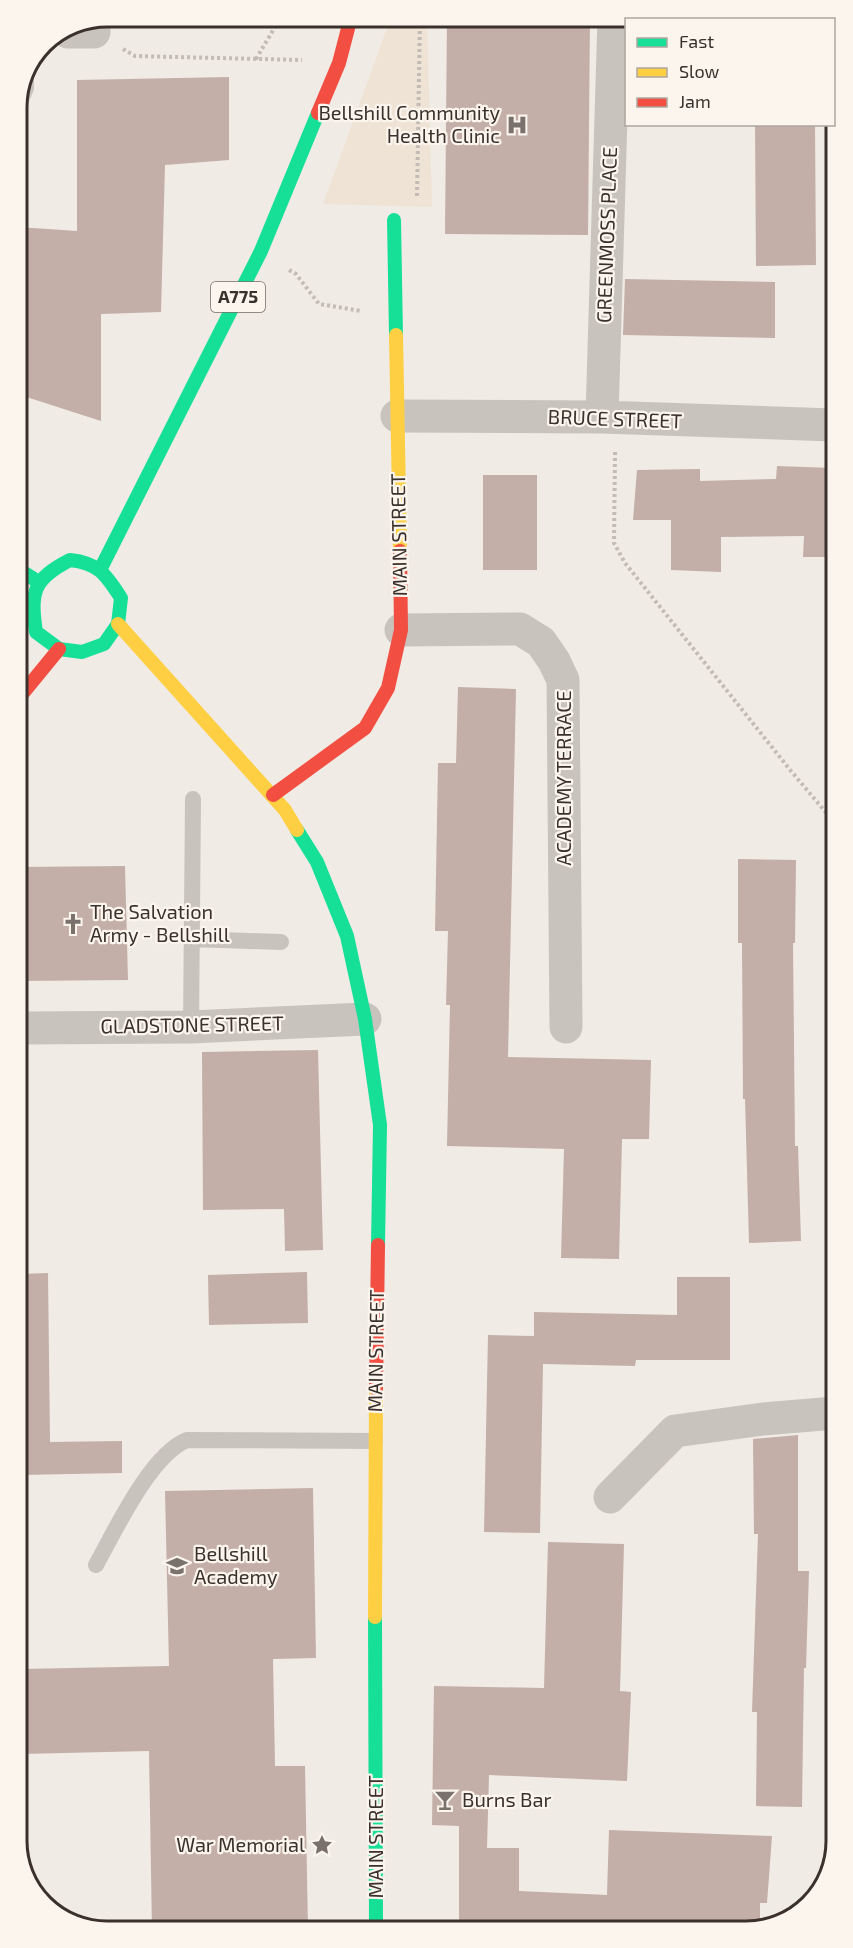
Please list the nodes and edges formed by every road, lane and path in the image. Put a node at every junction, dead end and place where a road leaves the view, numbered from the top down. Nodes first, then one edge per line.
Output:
1 (274, 27) edge
2 (348, 27) edge
3 (420, 27) edge
4 (614, 27) edge
5 (87, 30) edge
6 (256, 59) junction
7 (339, 63) junction
8 (394, 220) joint
9 (261, 251) junction
10 (394, 317) junction
11 (397, 416) junction
12 (609, 418) junction
13 (826, 425) edge
14 (101, 568) junction
15 (27, 574) edge
16 (38, 581) junction
17 (118, 624) junction
18 (401, 630) junction
19 (59, 649) junction
20 (27, 688) edge
21 (273, 795) junction
22 (193, 799) dead end
23 (826, 813) edge
24 (192, 939) junction
25 (281, 942) dead end
26 (365, 1019) junction
27 (192, 1027) junction
28 (566, 1027) dead end
29 (27, 1028) edge
30 (826, 1414) edge
31 (375, 1441) junction
32 (610, 1497) dead end
33 (96, 1565) dead end
34 (376, 1921) edge

1 - 6 path
2 - 7 street, A775
3 - 8 path
4 - 12 street, GREENMOSS PLACE
5 - 6 path
6 - 7 path
7 - 9 street, A775
8 - 10 street, MAIN STREET
9 - 10 path
9 - 14 street, A775
10 - 11 street, MAIN STREET
11 - 12 street, BRUCE STREET
11 - 18 street, MAIN STREET
12 - 13 street, BRUCE STREET
12 - 23 path
14 - 16 street
14 - 17 street
15 - 16 street
16 - 19 street
17 - 19 street
17 - 21 street, MAIN STREET
18 - 21 street, MAIN STREET
18 - 28 street, ACADEMY TERRACE
19 - 20 street
21 - 26 street, MAIN STREET
22 - 24 lane
24 - 25 lane
24 - 27 lane
26 - 27 street, GLADSTONE STREET
26 - 31 street, MAIN STREET
27 - 29 street, GLADSTONE STREET
30 - 32 street
31 - 33 lane
31 - 34 street, MAIN STREET

